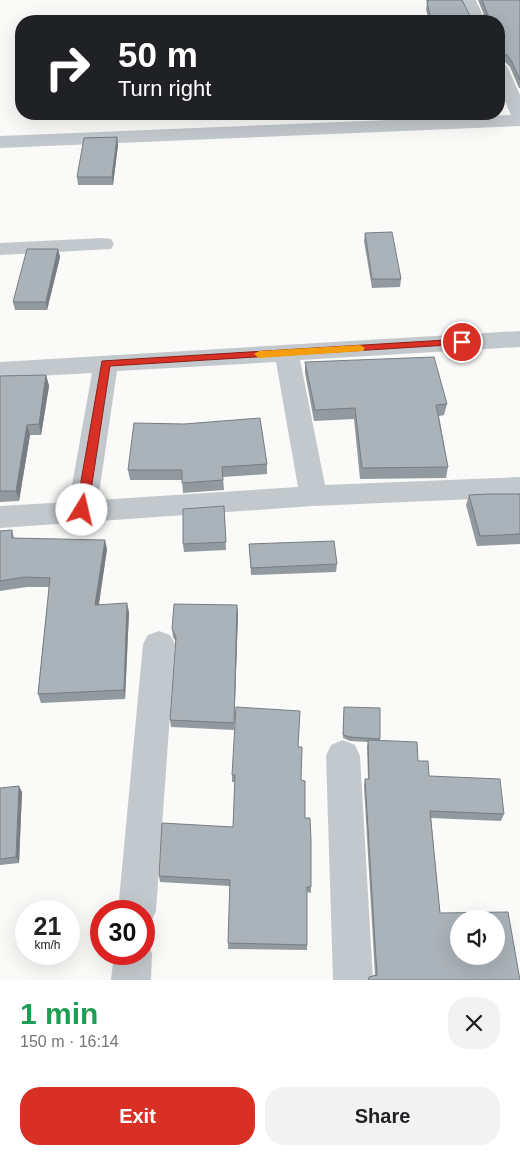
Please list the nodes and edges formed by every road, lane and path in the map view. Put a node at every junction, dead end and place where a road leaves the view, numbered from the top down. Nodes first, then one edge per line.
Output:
1 (468, 0) edge
2 (474, 15) edge
3 (505, 81) edge
4 (520, 115) edge
5 (520, 120) edge
6 (0, 142) edge
7 (103, 244) dead end
8 (0, 249) edge
9 (520, 339) edge
10 (287, 353) junction
11 (106, 363) junction
12 (0, 370) edge
13 (520, 487) edge
14 (313, 496) junction
15 (82, 510) junction
16 (0, 517) edge
17 (159, 644) dead end
18 (343, 756) dead end
19 (138, 900) edge
20 (132, 965) edge
21 (131, 980) edge
22 (353, 980) edge

1 - 2 street
3 - 4 street
5 - 6 street
7 - 8 street
9 - 10 street
10 - 11 street
10 - 14 street
11 - 12 street
11 - 15 street
13 - 14 street
14 - 15 street
15 - 16 street
17 - 19 street
18 - 22 street
20 - 21 street

